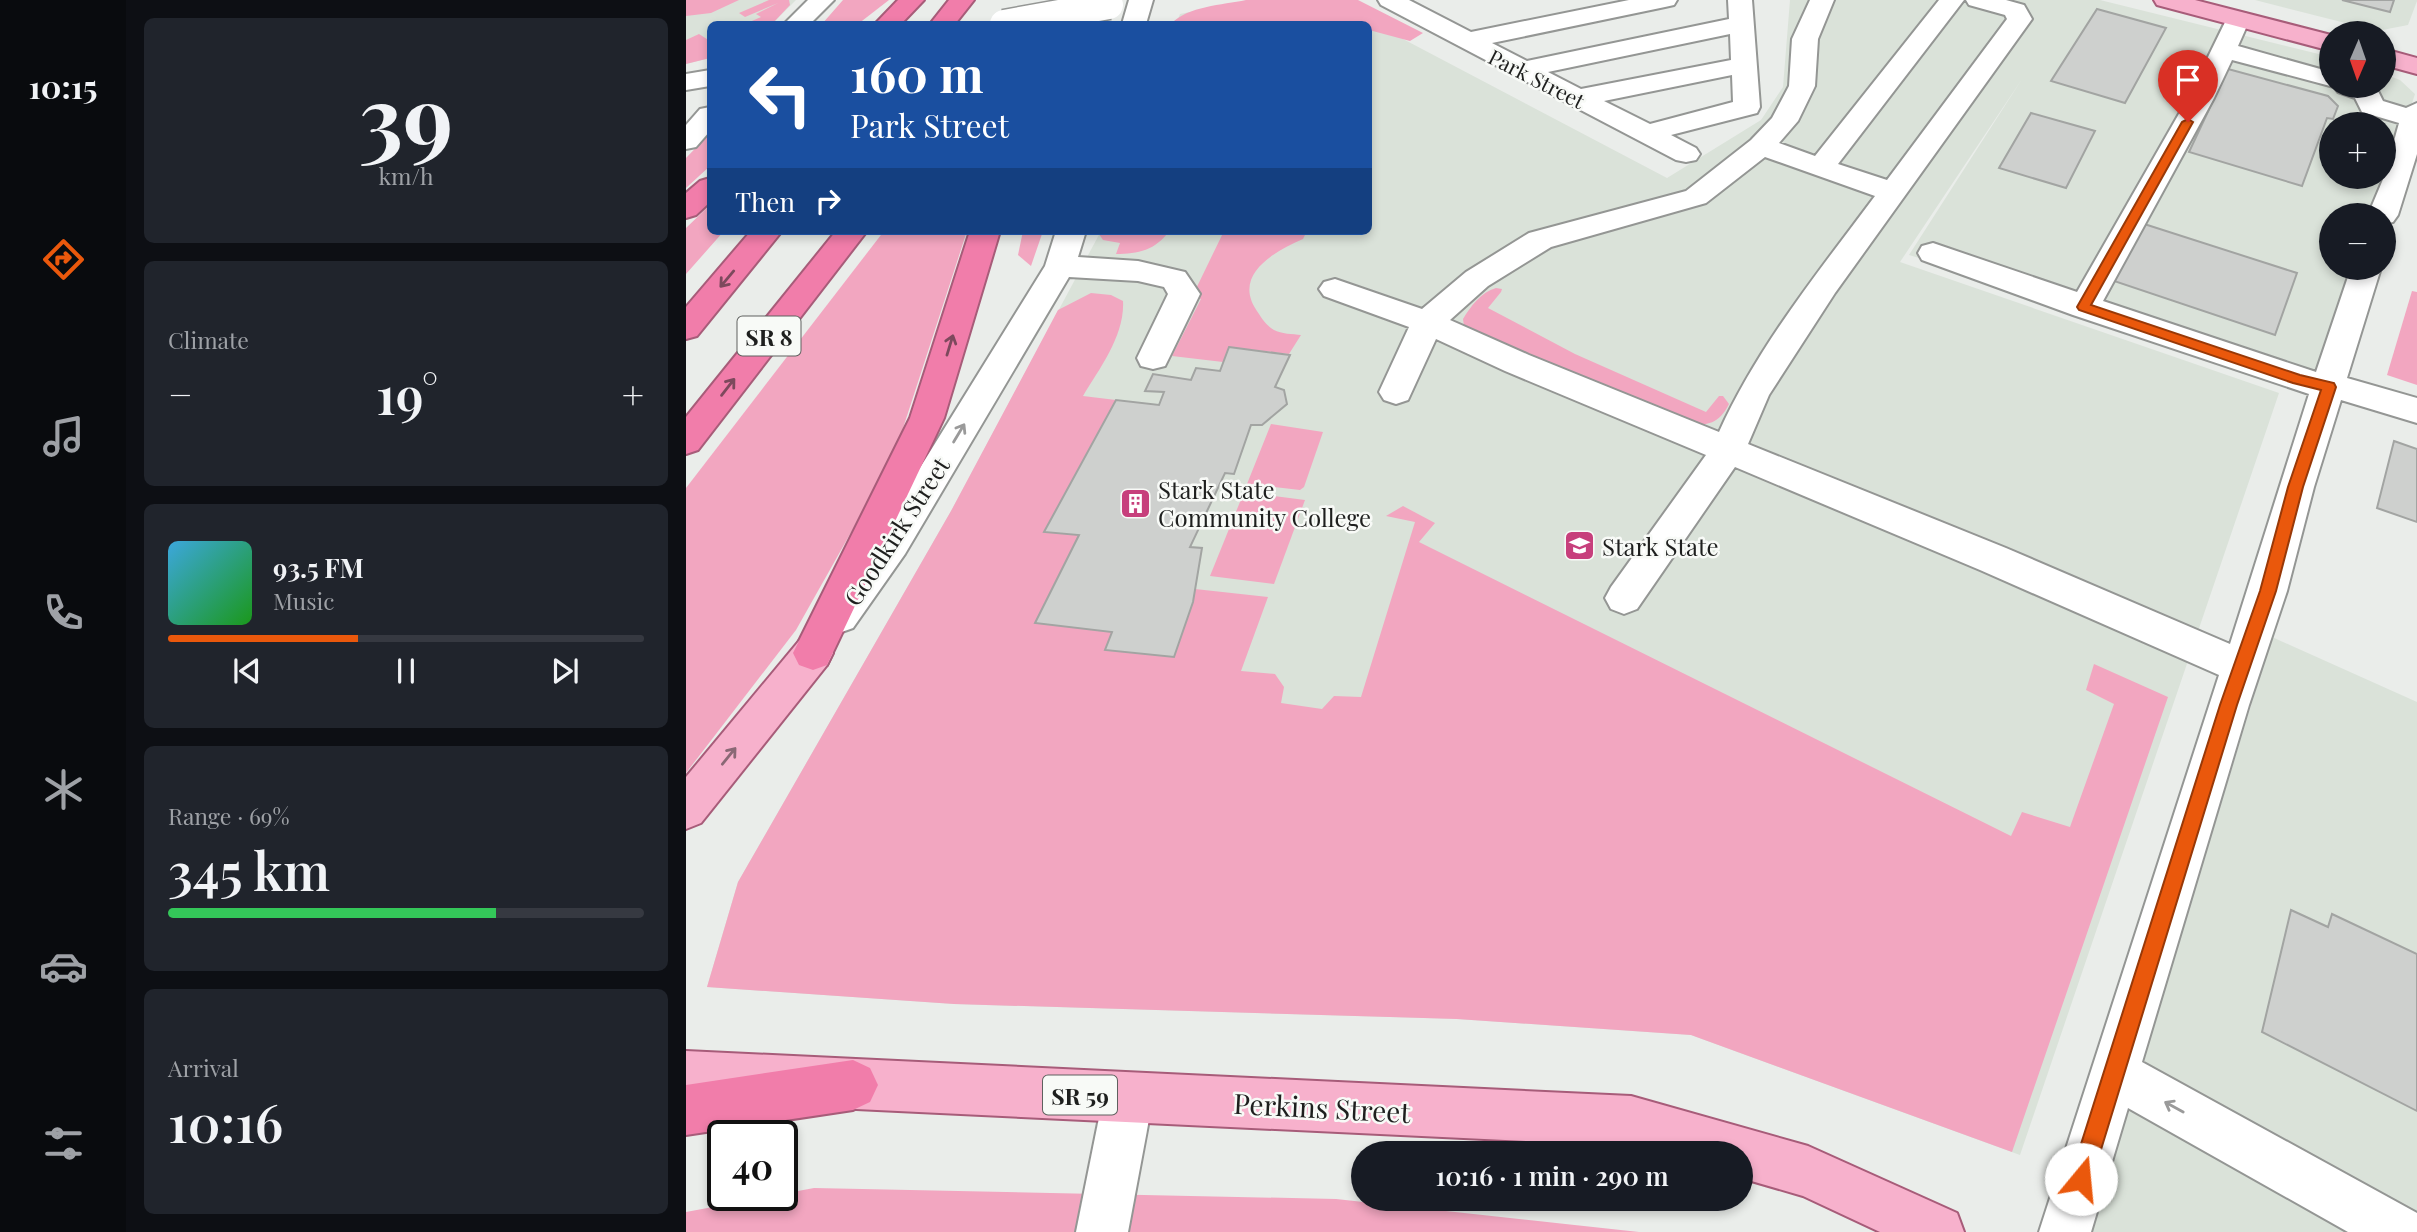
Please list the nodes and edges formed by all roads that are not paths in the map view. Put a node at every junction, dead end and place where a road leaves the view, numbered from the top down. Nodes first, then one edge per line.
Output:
1 (822, 0) edge
2 (912, 0) edge
3 (962, 0) edge
4 (1034, 0) edge
5 (1071, 0) edge
6 (1133, 0) edge
7 (1141, 0) edge
8 (1390, 0) edge
9 (1665, 0) edge
10 (1952, 0) edge
11 (1978, 0) edge
12 (2166, 0) edge
13 (1826, 3) edge
14 (1741, 12) edge
15 (2238, 19) junction
16 (799, 21) edge
17 (890, 21) edge
18 (944, 21) edge
19 (1017, 21) edge
20 (1020, 21) edge
21 (1058, 21) edge
22 (1135, 21) edge
23 (2319, 40) edge
24 (1466, 41) junction
25 (2223, 50) junction
26 (2396, 60) edge
27 (1744, 65) junction
28 (2417, 66) edge
29 (1521, 70) junction
30 (2319, 77) edge
31 (707, 78) edge
32 (686, 82) edge
33 (1576, 98) junction
34 (2369, 98) edge
35 (2416, 115) edge
36 (707, 119) edge
37 (1645, 134) junction
38 (686, 141) edge
39 (1761, 146) junction
40 (1686, 154) dead end
41 (2409, 160) edge
42 (1821, 167) junction
43 (707, 190) edge
44 (1892, 192) junction
45 (2389, 203) edge
46 (686, 209) edge
47 (765, 235) edge
48 (849, 235) edge
49 (984, 235) edge
50 (1070, 235) edge
51 (1933, 253) dead end
52 (1060, 267) junction
53 (2363, 280) edge
54 (1335, 289) dead end
55 (2084, 307) junction
56 (1427, 322) junction
57 (686, 328) edge
58 (1153, 358) dead end
59 (2329, 387) junction
60 (1396, 392) dead end
61 (2417, 411) edge
62 (686, 441) edge
63 (1728, 450) junction
64 (1623, 598) dead end
65 (814, 653) junction
66 (2242, 667) junction
67 (686, 809) edge
68 (2114, 1073) junction
69 (686, 1076) edge
70 (853, 1085) junction
71 (1128, 1098) junction
72 (686, 1110) edge
73 (1102, 1232) edge
74 (1938, 1232) edge
75 (2065, 1232) edge
76 (2400, 1232) edge

1 - 16 street
2 - 17 highway
3 - 18 highway
4 - 19 highway
5 - 21 highway
6 - 20 street, bridge
7 - 22 street
8 - 24 street, Park Street
9 - 24 street
10 - 42 street
11 - 44 street
12 - 15 main road
13 - 39 street
14 - 27 street
14 - 29 street
15 - 23 main road
15 - 25 street
24 - 29 street, Park Street
25 - 30 street
25 - 55 street
26 - 28 main road
27 - 33 street
27 - 37 street
29 - 33 street, Park Street
31 - 32 street
33 - 37 street, Park Street
34 - 35 street
35 - 41 street
36 - 38 street
37 - 40 street, Park Street
39 - 42 street
39 - 56 street
41 - 45 street
42 - 44 street
43 - 46 highway
44 - 63 street
47 -> 57 highway, SR 8
62 -> 48 highway, SR 8
65 -> 49 highway
50 - 52 street, Goodkirk Street
51 - 55 street
52 - 58 street
65 -> 52 street, Goodkirk Street
53 - 59 street
54 - 56 street
55 - 59 street
56 - 60 street
56 - 63 street
59 - 61 street
59 - 66 street
63 - 64 street
63 - 66 street
67 -> 65 main road, Goodkirk Street
66 - 68 street
68 - 75 street
76 -> 68 street
69 - 70 main road, Perkins Street / SR 59
70 - 71 main road, Perkins Street / SR 59
70 - 72 highway
71 - 73 street
71 - 74 main road, Perkins Street / SR 59

